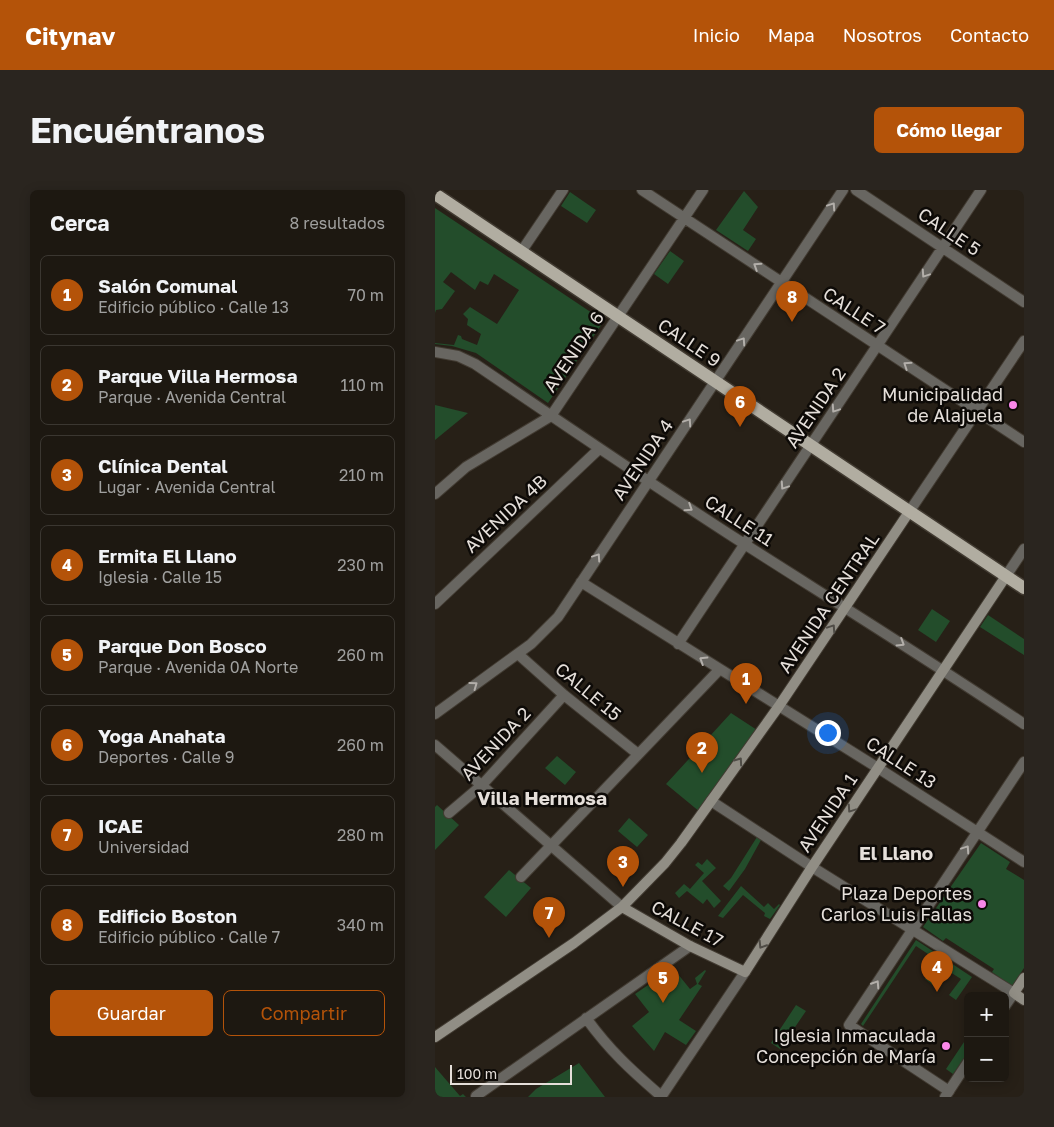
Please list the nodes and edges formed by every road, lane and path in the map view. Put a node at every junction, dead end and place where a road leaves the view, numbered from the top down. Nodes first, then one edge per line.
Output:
1 (563, 190) edge
2 (642, 190) edge
3 (703, 190) edge
4 (843, 190) edge
5 (856, 190) edge
6 (981, 190) edge
7 (435, 194) edge
8 (684, 218) junction
9 (943, 247) junction
10 (521, 252) junction
11 (781, 282) junction
12 (1024, 302) edge
13 (617, 316) junction
14 (1024, 340) edge
15 (877, 345) junction
16 (435, 352) edge
17 (715, 382) junction
18 (977, 411) junction
19 (551, 416) junction
20 (1024, 442) edge
21 (811, 446) junction
22 (599, 449) junction
23 (648, 481) junction
24 (435, 494) edge
25 (909, 512) junction
26 (744, 544) junction
27 (1024, 549) edge
28 (1006, 576) junction
29 (581, 582) junction
30 (1024, 588) edge
31 (435, 604) edge
32 (845, 608) junction
33 (677, 644) junction
34 (518, 654) junction
35 (719, 670) junction
36 (944, 670) junction
37 (564, 695) junction
38 (779, 706) junction
39 (435, 714) edge
40 (1024, 724) edge
41 (435, 745) edge
42 (638, 754) junction
43 (1024, 762) edge
44 (878, 768) junction
45 (482, 785) junction
46 (711, 801) junction
47 (449, 813) dead end
48 (977, 832) junction
49 (551, 846) junction
50 (1024, 862) edge
51 (812, 867) junction
52 (521, 877) dead end
53 (622, 907) junction
54 (912, 930) junction
55 (690, 946) junction
56 (745, 972) junction
57 (1024, 978) edge
58 (1013, 993) junction
59 (1009, 1000) edge
60 (1024, 1000) edge
61 (587, 1018) junction
62 (435, 1037) edge
63 (964, 1068) edge
64 (947, 1094) edge
65 (476, 1096) edge
66 (661, 1097) edge

1 - 10 street
2 - 8 street, CALLE 7
3 - 8 street, AVENIDA 6
11 -> 4 street, AVENIDA 4
5 - 9 street, CALLE 5
6 - 9 street, AVENIDA 2
7 - 10 main road, CALLE 9
11 -> 8 street, CALLE 7
8 - 13 street, AVENIDA 6
9 - 12 street, CALLE 5
9 -> 15 street, AVENIDA 2
10 - 13 main road, CALLE 9
11 - 15 street, CALLE 7
17 -> 11 street, AVENIDA 4
13 - 17 main road, CALLE 9
13 - 19 street, AVENIDA 6
14 - 18 street, AVENIDA CENTRAL
18 -> 15 street, CALLE 7
15 -> 21 street, AVENIDA 2
16 - 19 street, CALLE 11
17 - 21 main road, CALLE 9
23 -> 17 street, AVENIDA 4
18 - 20 street, CALLE 7
18 - 25 street, AVENIDA CENTRAL
19 - 22 street, CALLE 11
19 - 24 street, AVENIDA 6
21 - 25 main road, CALLE 9
21 -> 26 street, AVENIDA 2
22 - 23 street, CALLE 11
22 - 31 street, AVENIDA 4B
23 -> 26 street, CALLE 11
29 -> 23 street, AVENIDA 4
25 - 28 main road, CALLE 9
25 - 32 main road, AVENIDA CENTRAL
26 - 32 street, CALLE 11
26 - 33 street, AVENIDA 2
27 - 28 street, AVENIDA 1
28 - 30 main road, CALLE 9
28 - 36 main road, AVENIDA 1
29 - 33 street, CALLE 13
29 - 34 street, AVENIDA 4
32 -> 36 street, CALLE 11
38 -> 32 main road, AVENIDA CENTRAL
35 -> 33 street, CALLE 13
34 - 37 street, CALLE 15
39 -> 34 street, AVENIDA 4
35 - 38 street, CALLE 13
35 - 42 street
36 - 40 street, CALLE 11
36 - 44 main road, AVENIDA 1
37 - 42 street, CALLE 15
37 - 45 street, AVENIDA 2
38 - 44 street, CALLE 13
46 -> 38 main road, AVENIDA CENTRAL
41 - 45 street, CALLE 17
42 - 49 street
43 - 48 street
44 - 48 street, CALLE 13
44 -> 51 main road, AVENIDA 1
45 - 47 street, AVENIDA 2
45 - 49 street, CALLE 17
46 - 51 street
46 - 53 main road, AVENIDA CENTRAL
48 - 50 street, CALLE 13
54 -> 48 street
49 - 52 street
49 - 53 street, CALLE 17
51 - 54 street
51 -> 56 main road, AVENIDA 1
53 - 55 main road, CALLE 17
53 - 62 main road, AVENIDA CENTRAL
54 - 58 street
64 -> 54 street
55 - 56 main road, CALLE 17
55 - 61 street
56 - 66 street, AVENIDA 1
57 - 58 main road
58 - 59 street
58 - 60 main road
61 - 65 street
61 - 66 street
63 - 64 street

